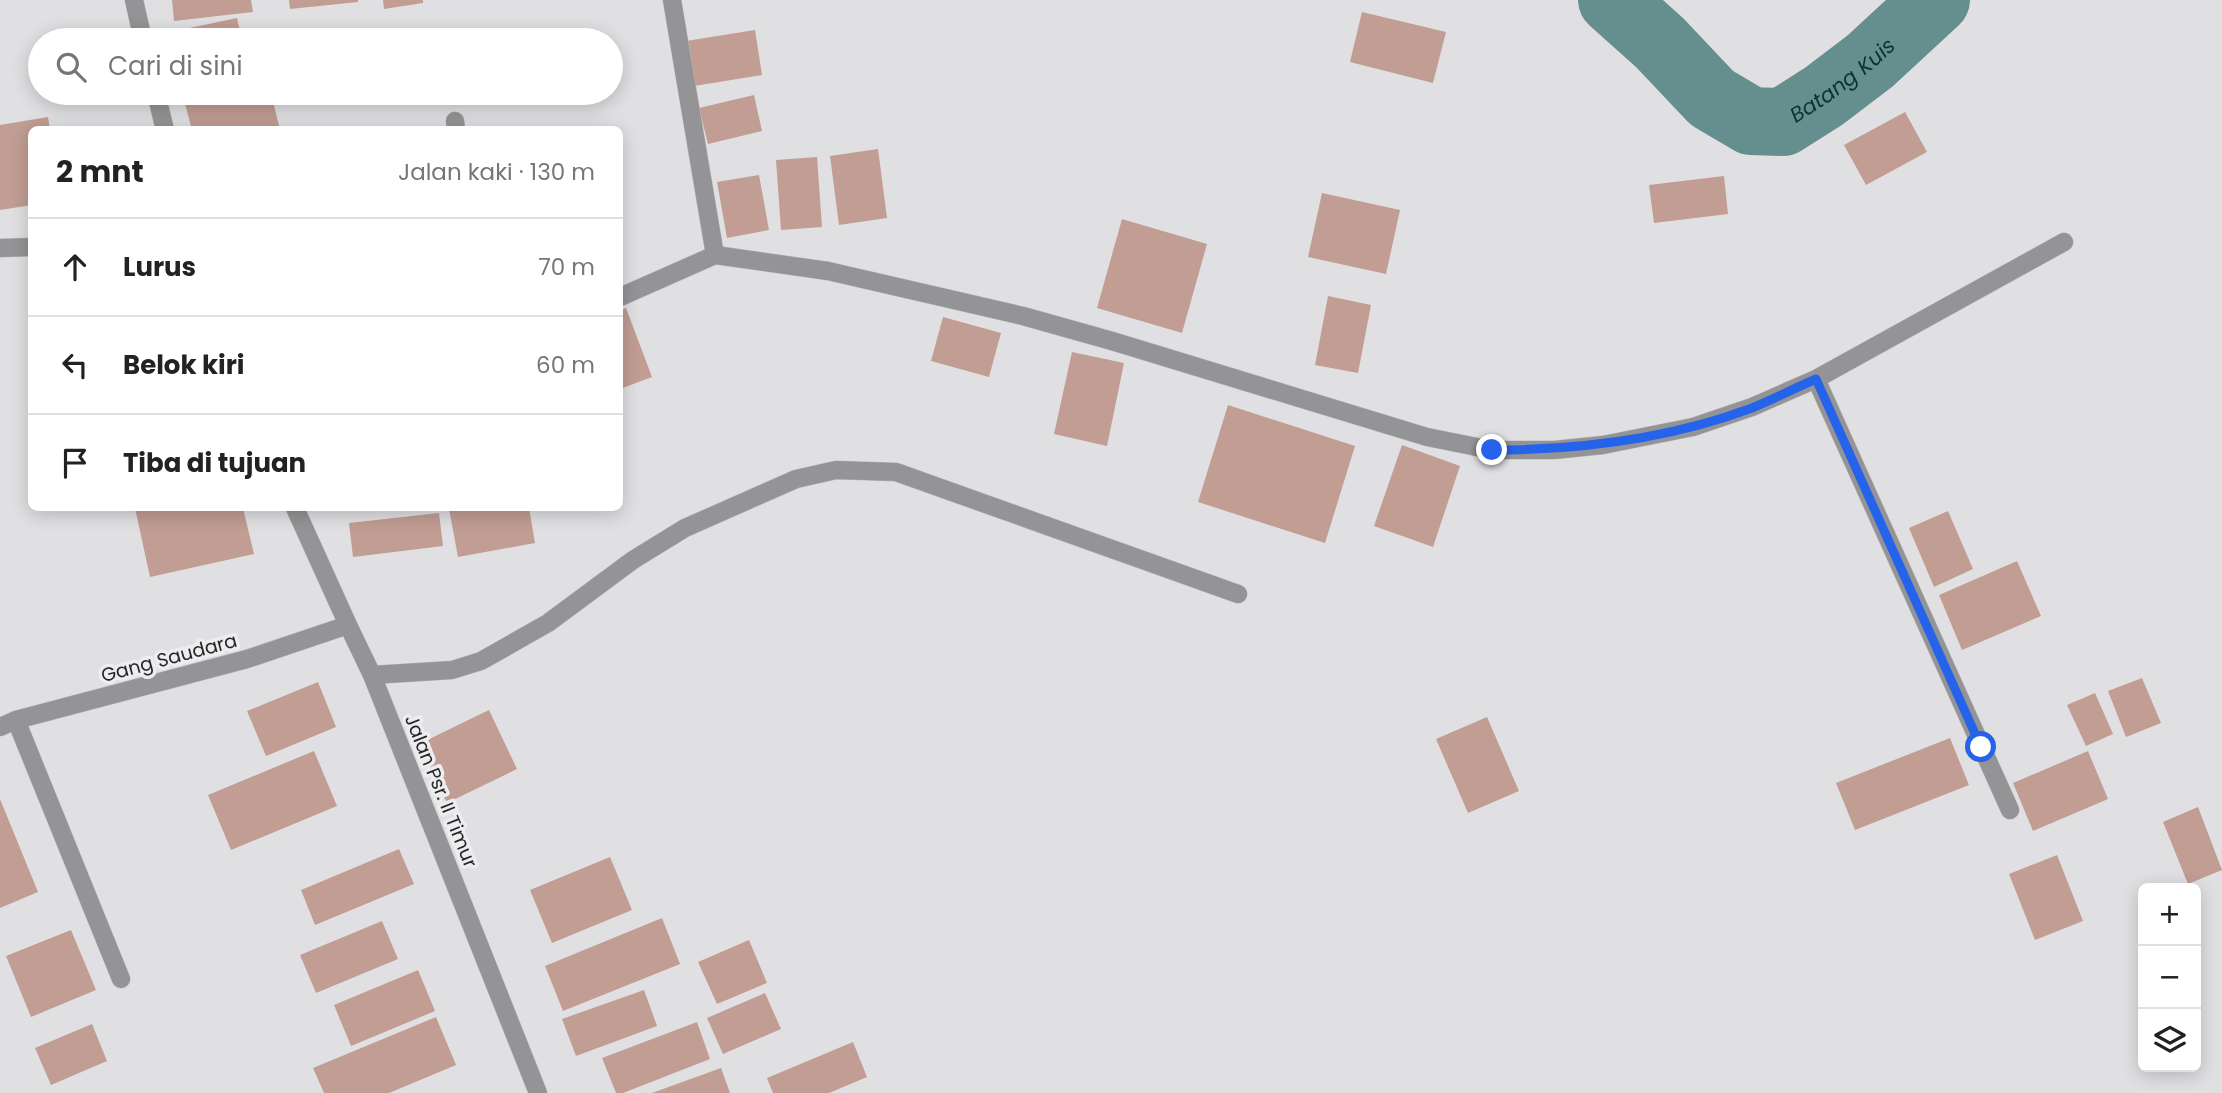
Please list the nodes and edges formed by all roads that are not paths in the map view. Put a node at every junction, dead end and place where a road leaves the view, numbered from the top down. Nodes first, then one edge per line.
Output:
1 (134, 0) edge
2 (672, 0) edge
3 (140, 28) edge
4 (159, 105) edge
5 (164, 126) edge
6 (2064, 242) dead end
7 (28, 247) edge
8 (0, 248) edge
9 (715, 255) junction
10 (623, 296) edge
11 (1816, 379) junction
12 (296, 511) edge
13 (1238, 594) dead end
14 (348, 625) junction
15 (372, 675) junction
16 (8, 723) edge
17 (2010, 810) dead end
18 (121, 979) dead end
19 (538, 1093) edge

1 - 3 street
2 - 9 street
4 - 5 street
6 - 11 street
7 - 8 street
9 - 10 street
9 - 11 street
11 - 17 street
12 - 14 street, Jalan Psr. II Timur
13 - 15 street
14 - 15 street, Jalan Psr. II Timur
14 - 16 street, Gang Saudara
15 - 19 street, Jalan Psr. II Timur
16 - 18 street

